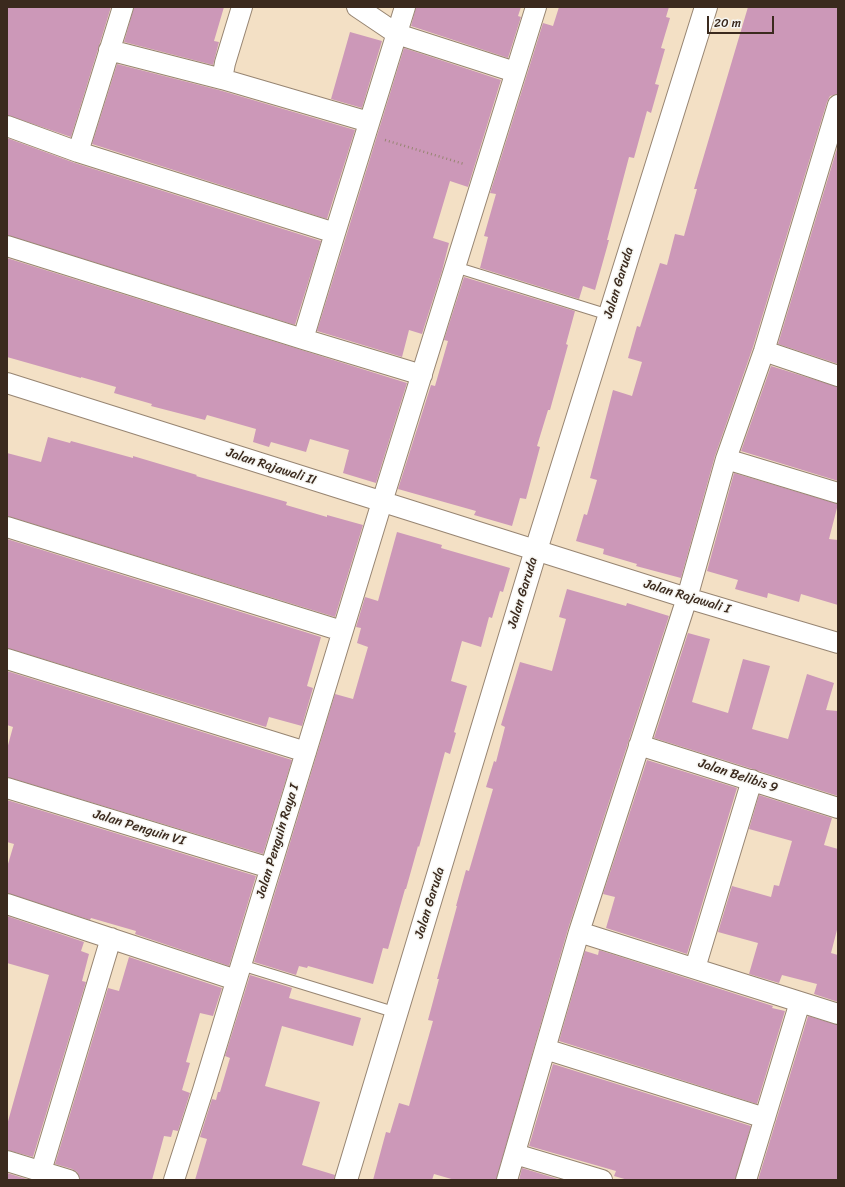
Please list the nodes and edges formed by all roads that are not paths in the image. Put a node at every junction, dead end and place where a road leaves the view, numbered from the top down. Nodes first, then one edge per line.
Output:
1 (123, 7) edge
2 (242, 7) edge
3 (357, 7) edge
4 (405, 7) edge
5 (536, 7) edge
6 (706, 7) edge
7 (398, 34) junction
8 (109, 50) junction
9 (515, 72) junction
10 (222, 79) junction
11 (838, 105) edge
12 (7, 126) edge
13 (835, 126) edge
14 (367, 128) junction
15 (78, 152) junction
16 (334, 233) junction
17 (7, 246) edge
18 (455, 267) junction
19 (609, 315) junction
20 (303, 339) junction
21 (764, 351) junction
22 (422, 375) junction
23 (838, 376) edge
24 (7, 383) edge
25 (726, 459) junction
26 (838, 493) edge
27 (382, 502) junction
28 (7, 527) edge
29 (536, 550) junction
30 (687, 598) junction
31 (342, 631) junction
32 (838, 643) edge
33 (7, 659) edge
34 (639, 745) junction
35 (306, 752) junction
36 (752, 780) junction
37 (7, 788) edge
38 (838, 808) edge
39 (270, 868) junction
40 (7, 904) edge
41 (579, 932) junction
42 (110, 938) junction
43 (695, 968) junction
44 (238, 972) junction
45 (800, 1002) junction
46 (397, 1013) junction
47 (838, 1014) edge
48 (545, 1049) junction
49 (765, 1118) junction
50 (515, 1154) junction
51 (7, 1161) edge
52 (41, 1171) junction
53 (69, 1180) edge
54 (174, 1180) edge
55 (346, 1180) edge
56 (507, 1180) edge
57 (602, 1180) edge
58 (746, 1180) edge

1 - 8 street
2 - 10 street
3 - 7 street
4 - 7 street
5 - 9 street, Jalan Penguin Raya I
6 - 19 street, Jalan Garuda
7 - 9 street
7 - 14 street
8 - 10 street
8 - 15 street
9 - 18 street, Jalan Penguin Raya I
10 - 14 street
11 - 13 street
12 - 15 street
13 - 21 street
14 - 16 street
15 - 16 street
16 - 20 street
17 - 20 street
18 - 19 lane
18 - 22 street, Jalan Penguin Raya I
19 - 29 street, Jalan Garuda
20 - 22 street
21 - 23 street
21 - 25 street
22 - 27 street, Jalan Penguin Raya I
24 - 27 street, Jalan Rajawali II
25 - 26 street
25 - 30 street
27 - 29 street, Jalan Rajawali II
27 - 31 street, Jalan Penguin Raya I
28 - 31 street
29 - 30 street, Jalan Rajawali I
29 - 46 street, Jalan Garuda
30 - 32 street, Jalan Rajawali I
30 - 34 street
31 - 35 street, Jalan Penguin Raya I
33 - 35 street
34 - 36 street, Jalan Belibis 9
34 - 41 street
35 - 39 street, Jalan Penguin Raya I
36 - 38 street, Jalan Belibis 9
36 - 43 street
37 - 39 street, Jalan Penguin VI
39 - 44 street, Jalan Penguin Raya I
40 - 42 street
41 - 43 street
41 - 48 street
42 - 44 street
42 - 52 street
43 - 45 street
44 - 46 lane
44 - 54 street, Jalan Penguin Raya I
45 - 47 street
45 - 49 street
46 - 55 street, Jalan Garuda
48 - 49 street
48 - 50 street
49 - 58 street
50 - 56 street
50 - 57 street
51 - 52 street
52 - 53 street

